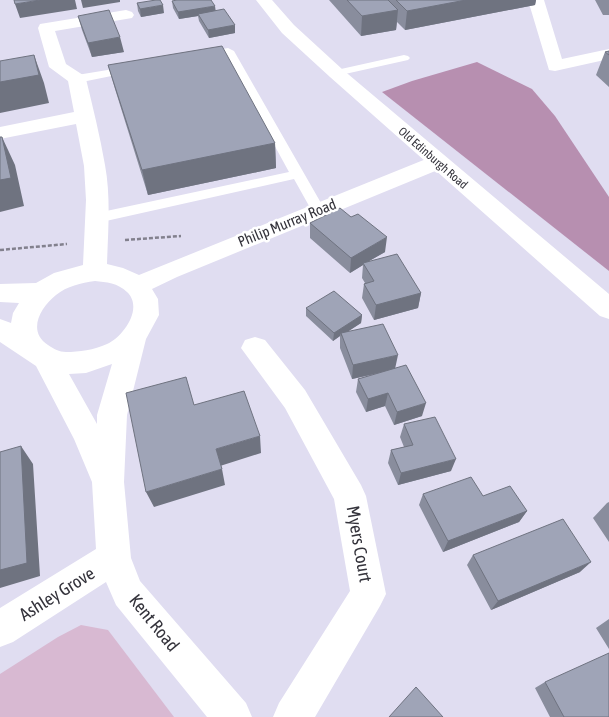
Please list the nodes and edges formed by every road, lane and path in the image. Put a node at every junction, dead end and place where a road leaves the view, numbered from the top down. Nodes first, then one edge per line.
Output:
1 (264, 0) edge
2 (536, 0) edge
3 (126, 15) dead end
4 (609, 54) edge
5 (190, 58) edge
6 (404, 58) dead end
7 (143, 67) edge
8 (336, 73) junction
9 (77, 79) junction
10 (85, 116) junction
11 (0, 133) edge
12 (438, 162) junction
13 (298, 174) junction
14 (318, 210) junction
15 (97, 218) junction
16 (95, 272) junction
17 (137, 286) junction
18 (43, 292) junction
19 (0, 293) edge
20 (609, 308) edge
21 (0, 329) edge
22 (133, 339) junction
23 (255, 348) dead end
24 (39, 353) junction
25 (108, 482) junction
26 (114, 558) junction
27 (0, 629) edge
28 (232, 717) edge
29 (293, 717) edge

1 - 8 street, Old Edinburgh Road
2 - 4 street
3 - 9 street
5 - 13 lane
6 - 8 lane
7 - 9 lane
8 - 12 street, Old Edinburgh Road
9 - 10 street
10 - 11 street
10 - 15 street
12 - 14 street, Philip Murray Road
12 - 20 street, Old Edinburgh Road
13 - 14 lane
13 - 15 lane
14 - 17 street, Philip Murray Road
15 - 16 street
16 - 17 street
16 - 18 street
17 - 22 street
18 - 19 street
18 - 24 street
21 - 24 street
22 - 24 street
22 - 25 street, Kent Road
23 - 29 street, Myers Court
24 - 25 street, Kent Road
25 - 26 street, Kent Road
26 - 27 street, Ashley Grove
26 - 28 street, Kent Road

